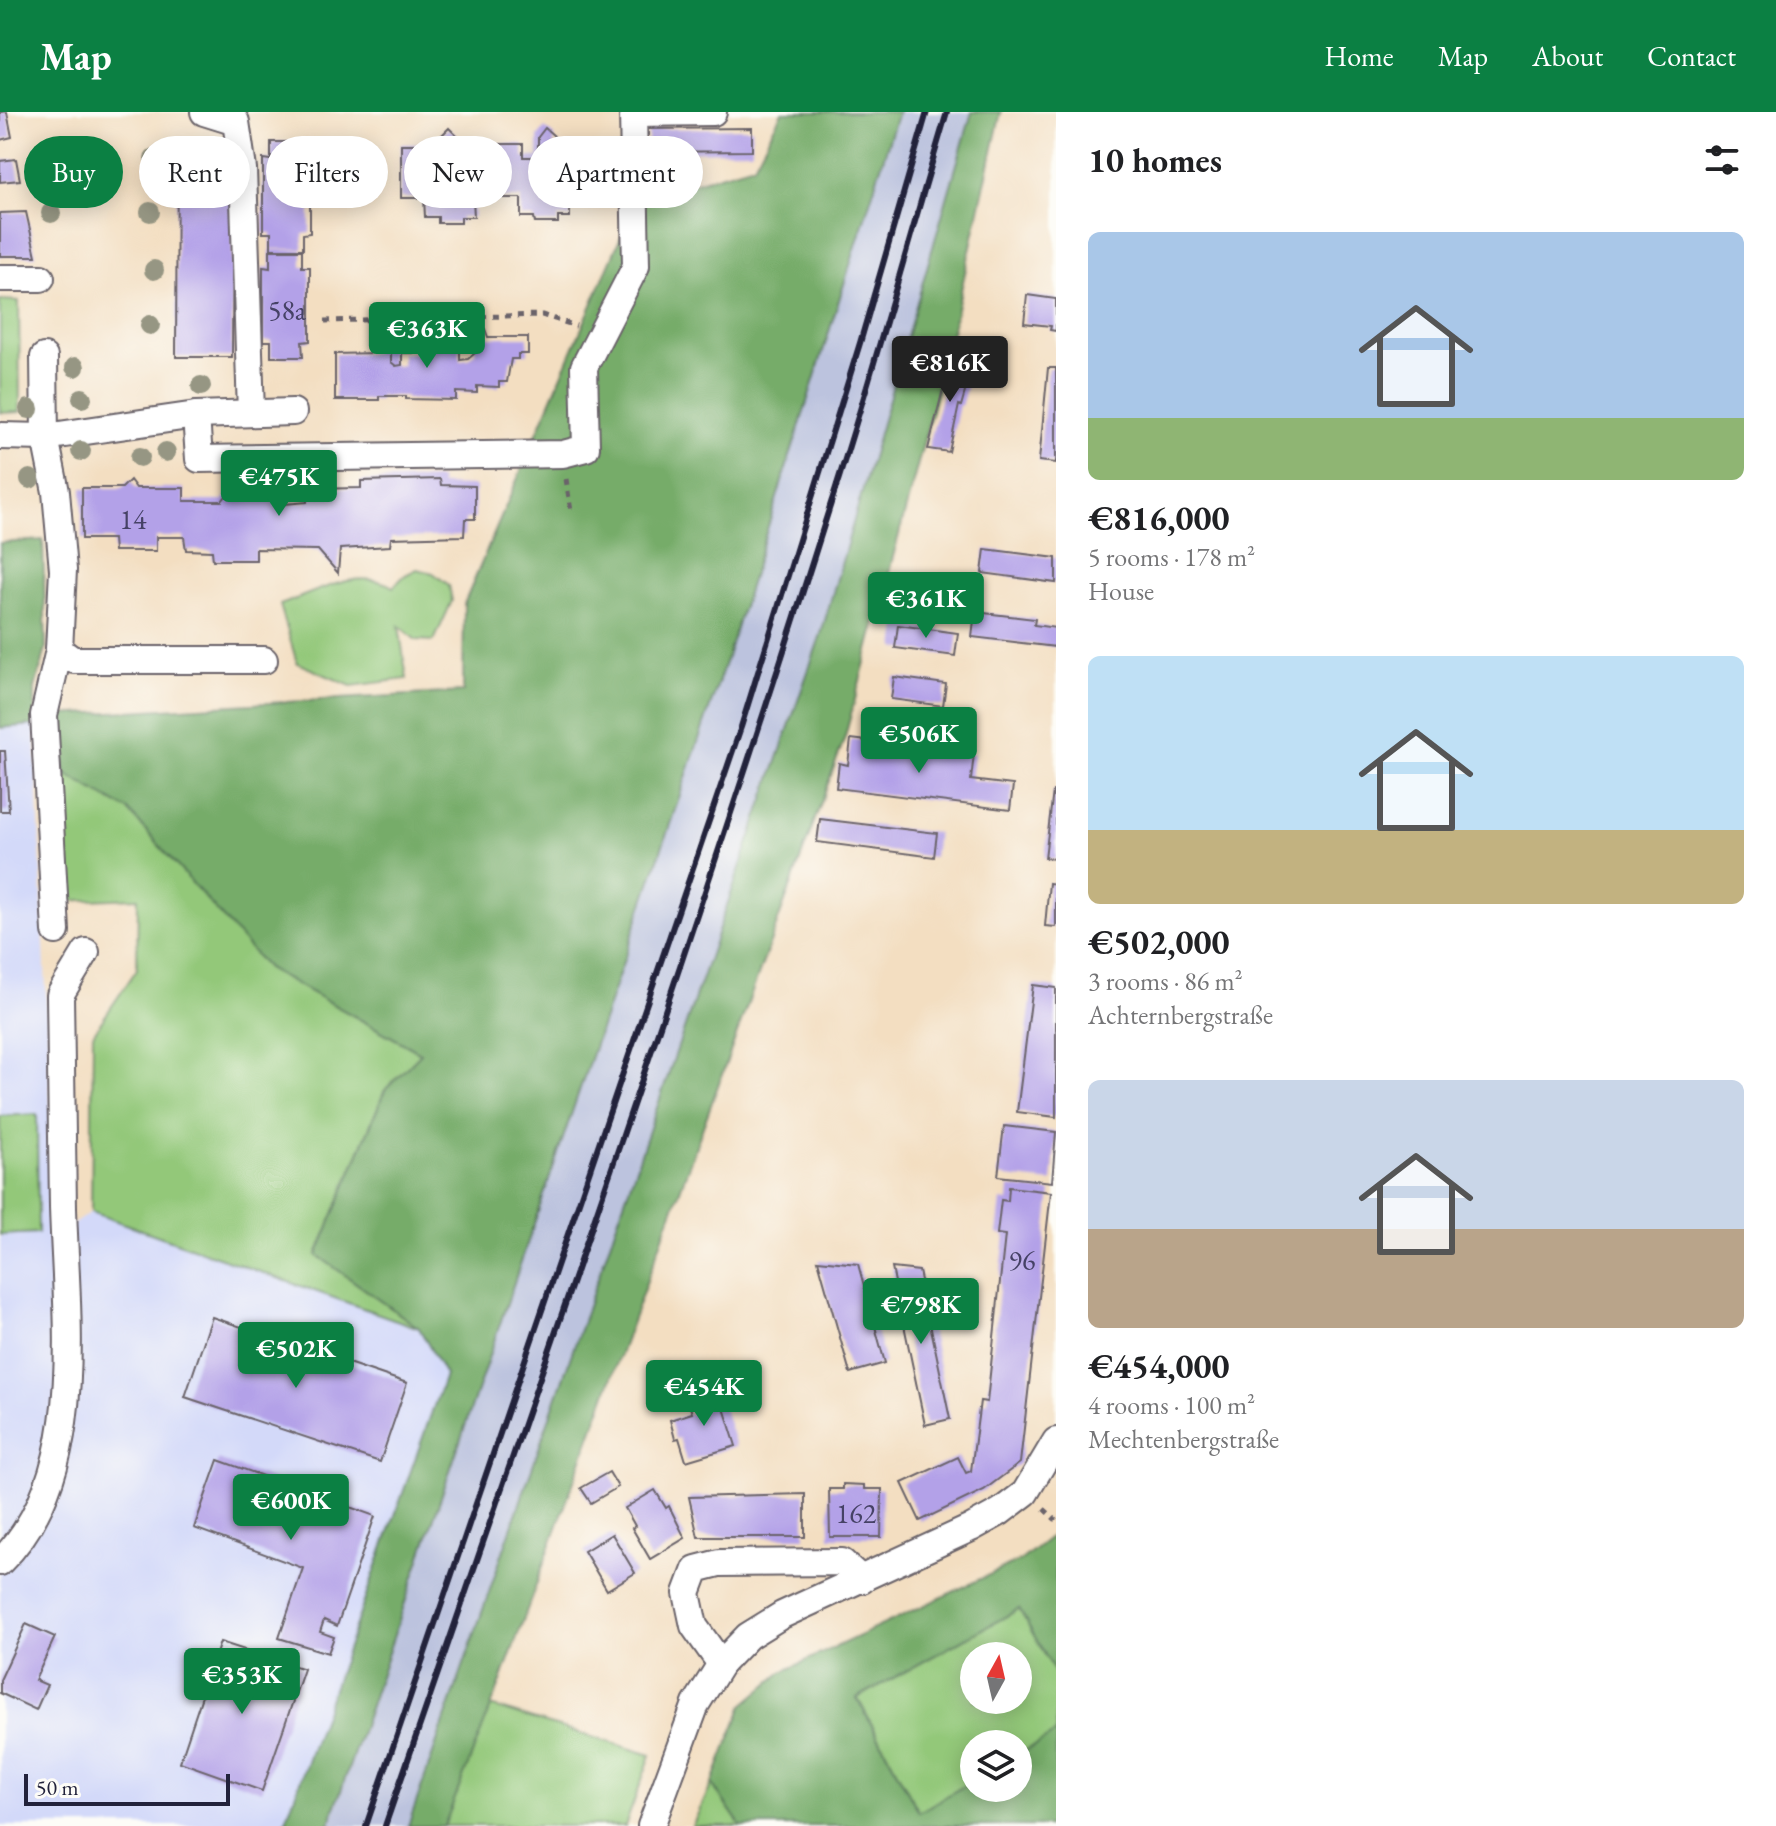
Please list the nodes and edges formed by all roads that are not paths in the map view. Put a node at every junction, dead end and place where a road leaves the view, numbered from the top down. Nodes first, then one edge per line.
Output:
1 (204, 112) edge
2 (633, 112) edge
3 (713, 112) edge
4 (0, 278) edge
5 (41, 278) dead end
6 (44, 357) dead end
7 (293, 412) dead end
8 (251, 413) junction
9 (196, 415) junction
10 (0, 436) edge
11 (45, 437) junction
12 (59, 650) junction
13 (264, 660) dead end
14 (56, 931) dead end
15 (86, 952) dead end
16 (1056, 1441) edge
17 (0, 1562) edge
18 (862, 1580) junction
19 (721, 1664) junction
20 (651, 1826) edge

1 - 8 street
2 - 3 street
2 - 9 street
4 - 5 street
6 - 11 street
7 - 8 street
8 - 9 street
9 - 11 street
10 - 11 street
11 - 12 street
12 - 13 street
12 - 14 street
15 - 17 street
16 - 18 street
18 - 19 street
18 - 19 street
19 - 20 street

